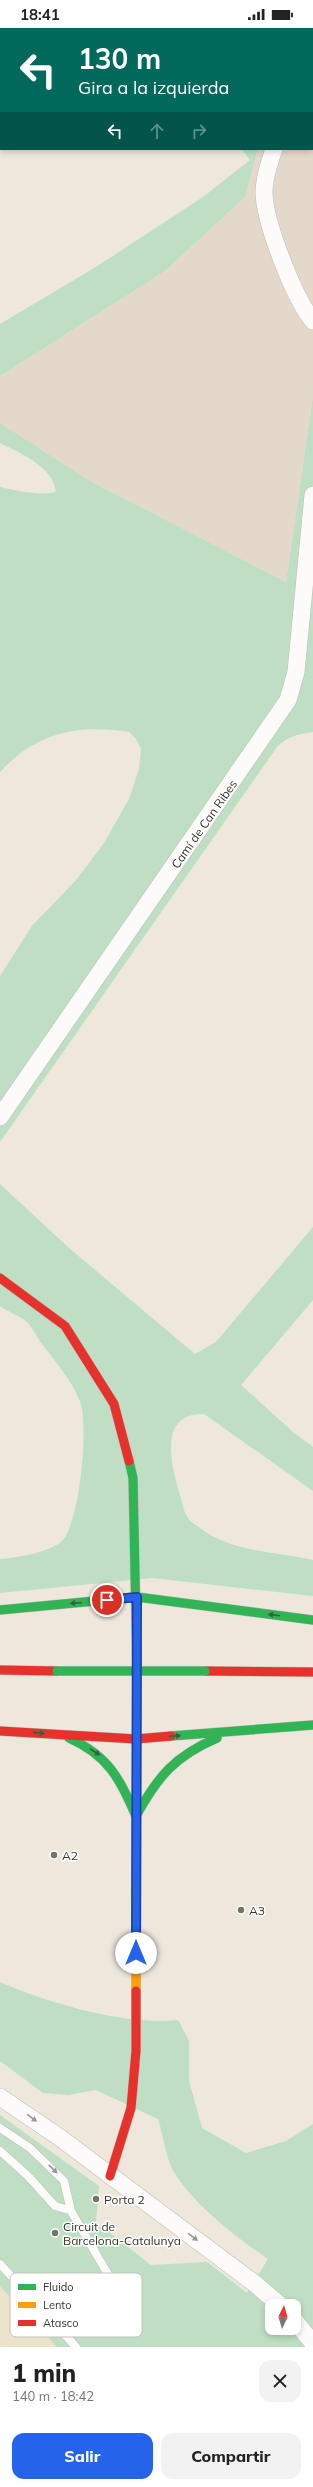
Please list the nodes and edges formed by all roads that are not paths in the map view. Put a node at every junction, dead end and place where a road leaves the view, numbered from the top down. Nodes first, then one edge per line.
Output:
1 (274, 150) edge
2 (313, 321) edge
3 (313, 495) edge
4 (0, 1117) edge
5 (0, 1278) edge
6 (137, 1597) junction
7 (0, 1610) edge
8 (313, 1620) edge
9 (0, 1670) edge
10 (313, 1672) edge
11 (313, 1725) edge
12 (0, 1731) edge
13 (233, 1732) junction
14 (61, 1735) junction
15 (136, 1739) junction
16 (136, 1816) junction
17 (0, 2097) edge
18 (0, 2128) edge
19 (0, 2151) edge
20 (110, 2176) junction
21 (69, 2210) dead end
22 (0, 2264) edge
23 (107, 2273) edge
24 (10, 2275) edge
25 (273, 2299) edge
26 (301, 2328) edge
27 (67, 2337) edge
28 (313, 2343) edge
29 (76, 2347) edge

1 - 2 street
3 - 4 street, Camí de Can Ribes
5 - 6 main road
6 -> 7 main road
8 -> 6 main road
6 - 15 main road
9 - 10 main road, bridge
11 - 13 main road
12 -> 14 main road
15 -> 13 main road
13 - 16 main road
14 - 15 main road
14 -> 16 main road
15 - 16 main road
16 - 20 main road
17 -> 20 street
18 -> 23 lane
19 - 21 lane
20 -> 25 street
22 - 24 lane
26 - 28 street
27 - 29 lane

